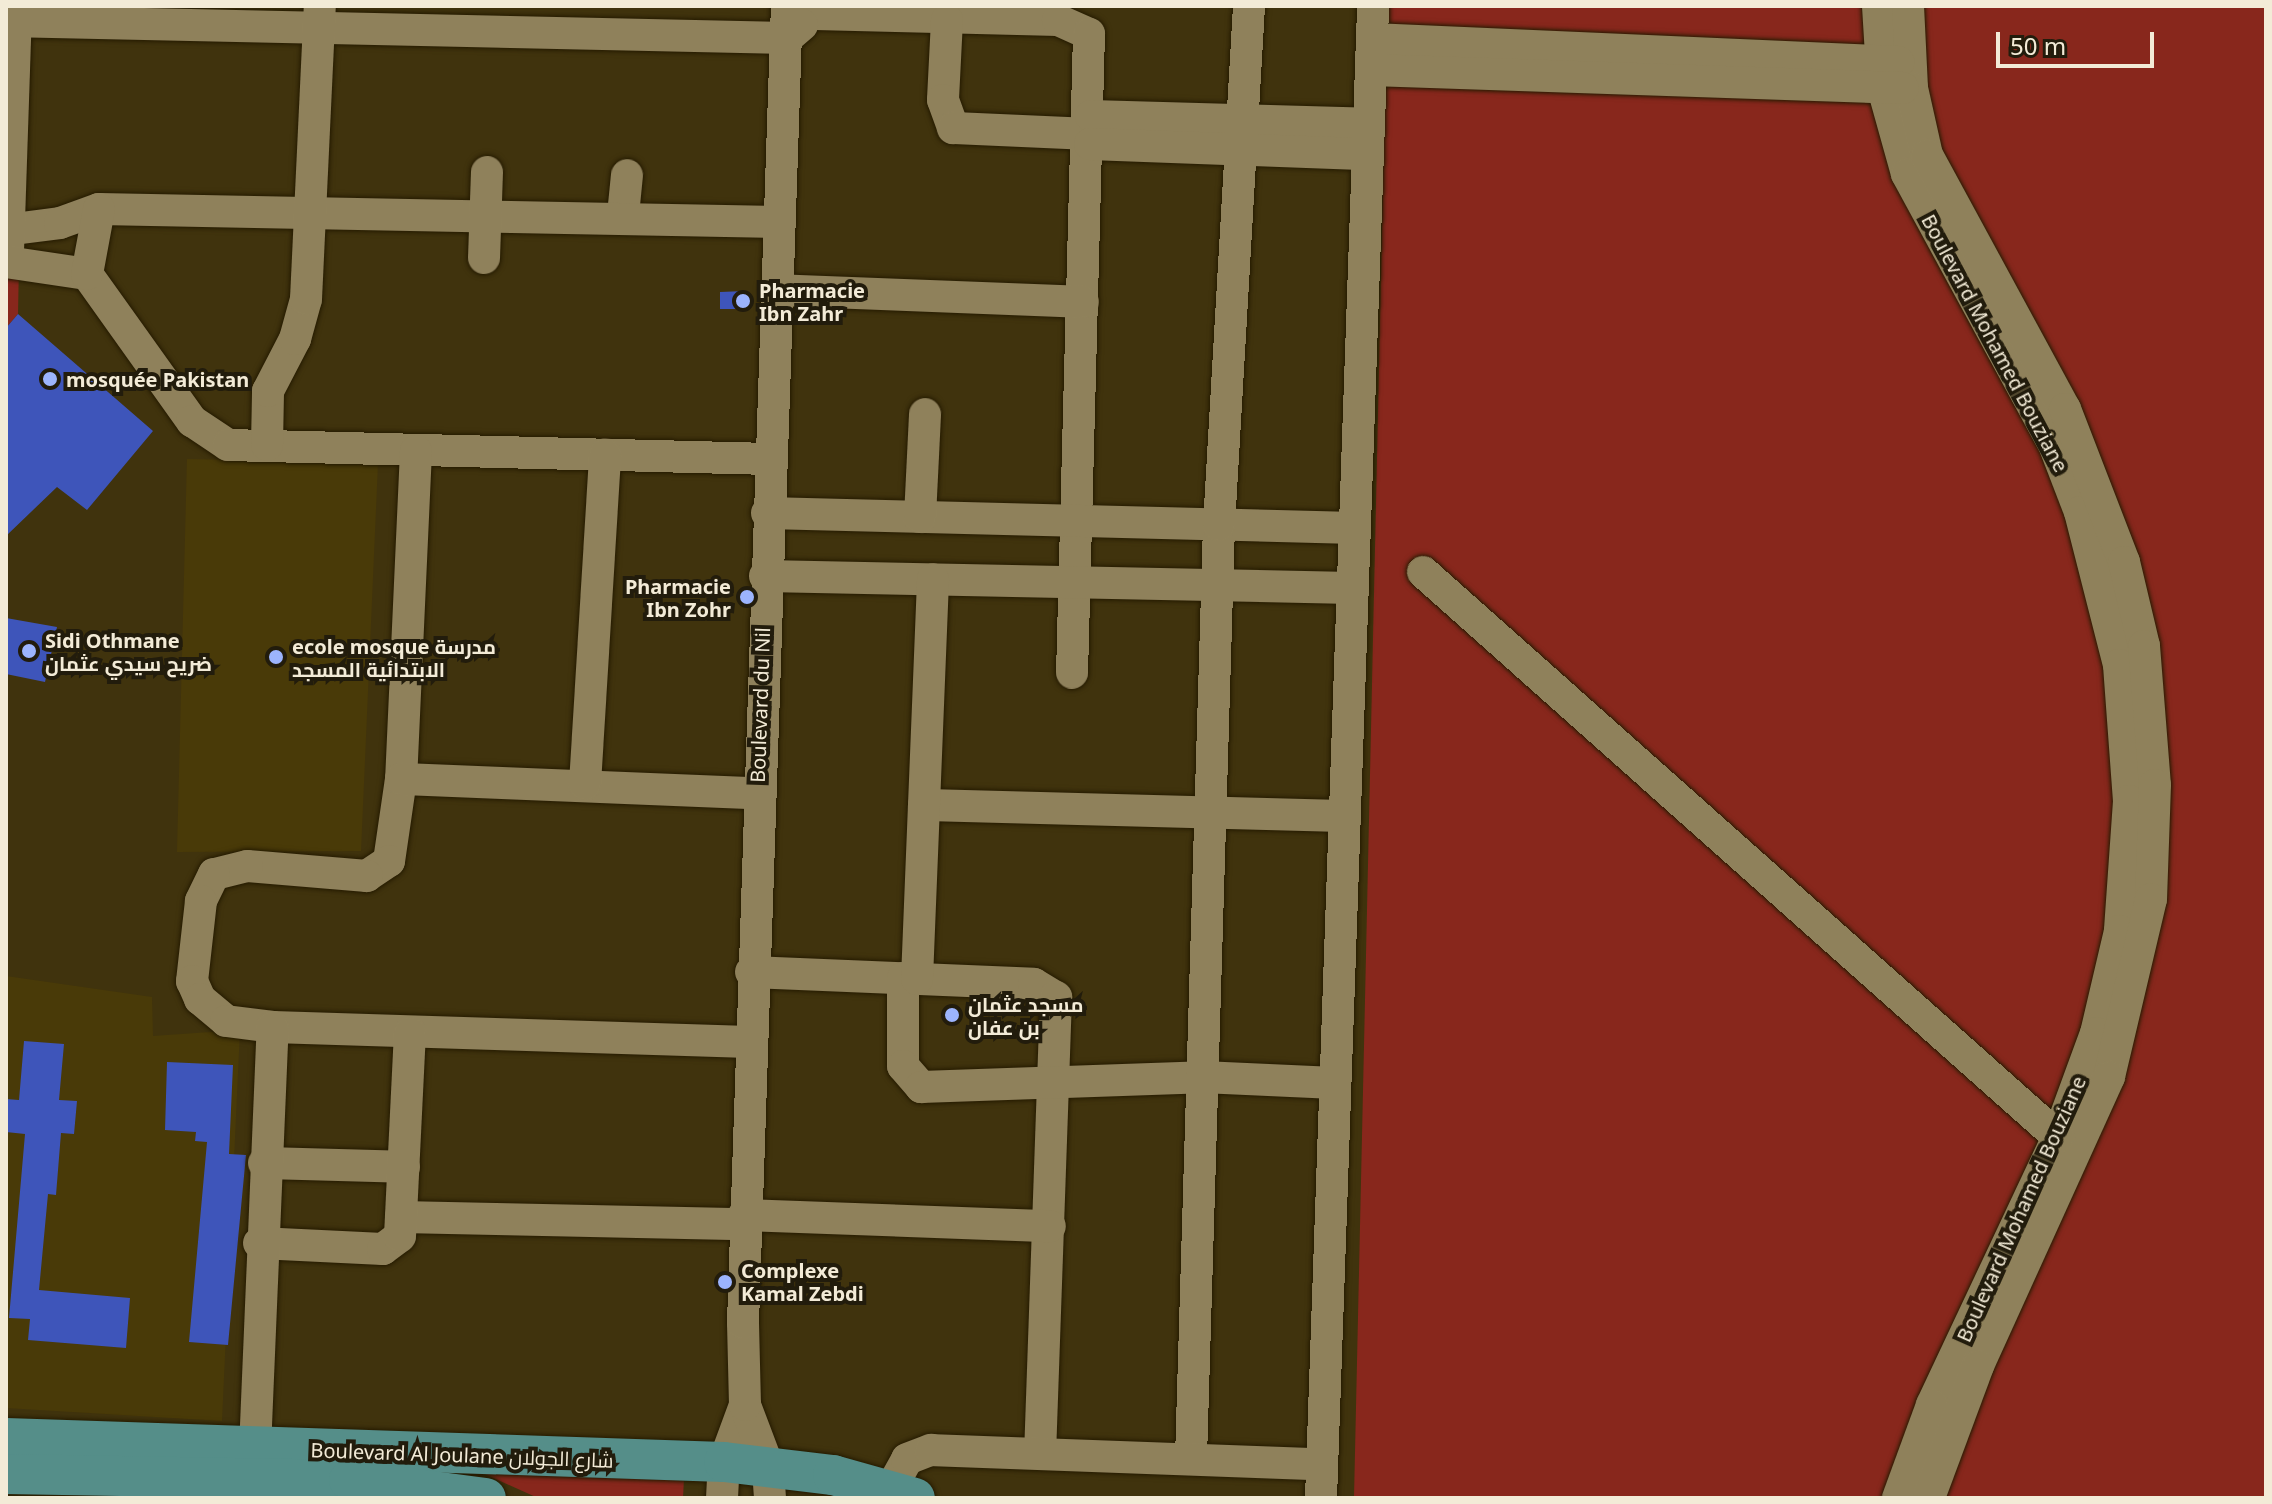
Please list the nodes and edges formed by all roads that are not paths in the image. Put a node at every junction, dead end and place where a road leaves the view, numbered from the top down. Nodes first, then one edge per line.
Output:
1 (1249, 6) edge
2 (1373, 6) edge
3 (1878, 6) edge
4 (1908, 6) edge
5 (801, 9) edge
6 (958, 15) edge
7 (13, 16) edge
8 (320, 17) edge
9 (787, 38) junction
10 (1371, 54) junction
11 (1896, 75) junction
12 (1091, 131) junction
13 (1244, 135) junction
14 (1368, 139) junction
15 (487, 172) dead end
16 (627, 175) dead end
17 (99, 209) junction
18 (312, 209) junction
19 (484, 215) junction
20 (623, 215) junction
21 (779, 222) junction
22 (8, 230) edge
23 (484, 258) dead end
24 (6, 262) edge
25 (87, 274) junction
26 (776, 290) junction
27 (1083, 302) junction
28 (925, 414) dead end
29 (267, 445) junction
30 (416, 451) junction
31 (605, 455) junction
32 (769, 459) junction
33 (767, 513) junction
34 (920, 517) junction
35 (1076, 521) junction
36 (1219, 525) junction
37 (1355, 528) junction
38 (1423, 572) dead end
39 (765, 576) junction
40 (933, 579) junction
41 (1074, 585) junction
42 (1220, 585) junction
43 (1352, 588) junction
44 (1072, 673) dead end
45 (401, 779) junction
46 (585, 784) junction
47 (757, 793) junction
48 (924, 805) junction
49 (1210, 813) junction
50 (1345, 816) junction
51 (751, 972) junction
52 (910, 978) junction
53 (273, 1027) junction
54 (410, 1033) junction
55 (749, 1042) junction
56 (1202, 1077) junction
57 (1335, 1083) junction
58 (1058, 1084) junction
59 (2058, 1137) junction
60 (264, 1163) junction
61 (404, 1167) junction
62 (401, 1217) junction
63 (744, 1220) junction
64 (1050, 1226) junction
65 (259, 1243) junction
66 (745, 1405) junction
67 (6, 1438) edge
68 (255, 1449) junction
69 (1040, 1453) junction
70 (1191, 1458) junction
71 (1322, 1464) junction
72 (6, 1474) edge
73 (723, 1480) edge
74 (769, 1482) edge
75 (348, 1489) edge
76 (902, 1494) edge
77 (486, 1498) edge
78 (1321, 1498) edge
79 (1898, 1498) edge
80 (1929, 1498) edge

1 - 13 street
2 - 10 street
3 - 11 street, Boulevard Mohamed Bouziane
4 - 11 street, Boulevard Mohamed Bouziane
5 - 6 street
5 - 9 street, Boulevard du Nil
6 - 12 street
6 - 12 street
7 - 8 street
7 - 22 street
8 - 9 street
8 - 18 street
9 - 21 street, Boulevard du Nil
10 - 11 street
10 - 14 street
11 - 59 street, Boulevard Mohamed Bouziane
11 - 80 street, Boulevard Mohamed Bouziane
12 - 13 street
12 - 27 street
13 - 14 street
13 - 36 street
14 - 37 street
15 - 19 street
16 - 20 street
17 - 18 street
17 - 22 street
17 - 25 street
18 - 19 street
18 - 29 street
19 - 20 street
19 - 23 street
20 - 21 street
21 - 26 street, Boulevard du Nil
22 - 24 street
24 - 25 street
25 - 29 street
26 - 27 street
26 - 32 street, Boulevard du Nil
27 - 35 street
28 - 34 street
29 - 30 street
30 - 31 street
30 - 45 street
31 - 32 street
31 - 46 street
32 - 33 street, Boulevard du Nil
33 - 34 street
33 - 39 street, Boulevard du Nil
34 - 35 street
35 - 36 street
35 - 41 street
36 - 37 street
36 - 42 street
37 - 43 street
38 - 59 street
39 - 40 street
39 - 47 street, Boulevard du Nil
40 - 41 street
40 - 48 street
41 - 42 street
41 - 44 street
42 - 43 street
42 - 49 street
43 - 50 street
45 - 46 street
45 - 53 street
46 - 47 street
47 - 51 street, Boulevard du Nil
48 - 49 street
48 - 52 street
49 - 50 street
49 - 56 street
50 - 57 street
51 - 52 street
51 - 55 street, Boulevard du Nil
52 - 58 street
52 - 58 street
53 - 54 street
53 - 60 street
54 - 55 street
54 - 61 street
55 - 63 street, Boulevard du Nil
56 - 57 street
56 - 58 street
56 - 70 street
57 - 71 street
58 - 64 street
59 - 79 street, Boulevard Mohamed Bouziane
60 - 61 street
60 - 65 street
61 - 62 street
62 - 63 street
62 - 65 street
63 - 64 street
63 - 66 street, Boulevard du Nil
64 - 69 street
65 - 68 street
66 - 73 street, Boulevard du Nil
66 - 74 street, Boulevard du Nil
67 - 68 main road, Boulevard Al Joulane شارع الجولان
68 - 73 main road, Boulevard Al Joulane شارع الجولان
69 - 70 street
69 - 76 street
70 - 71 street
71 - 78 street
72 - 75 main road, Boulevard Al Joulane شارع الجولان
73 - 74 main road, Boulevard Al Joulane شارع الجولان
74 - 76 main road, Boulevard Al Joulane شارع الجولان
75 - 77 main road, Boulevard Al Joulane شارع الجولان

